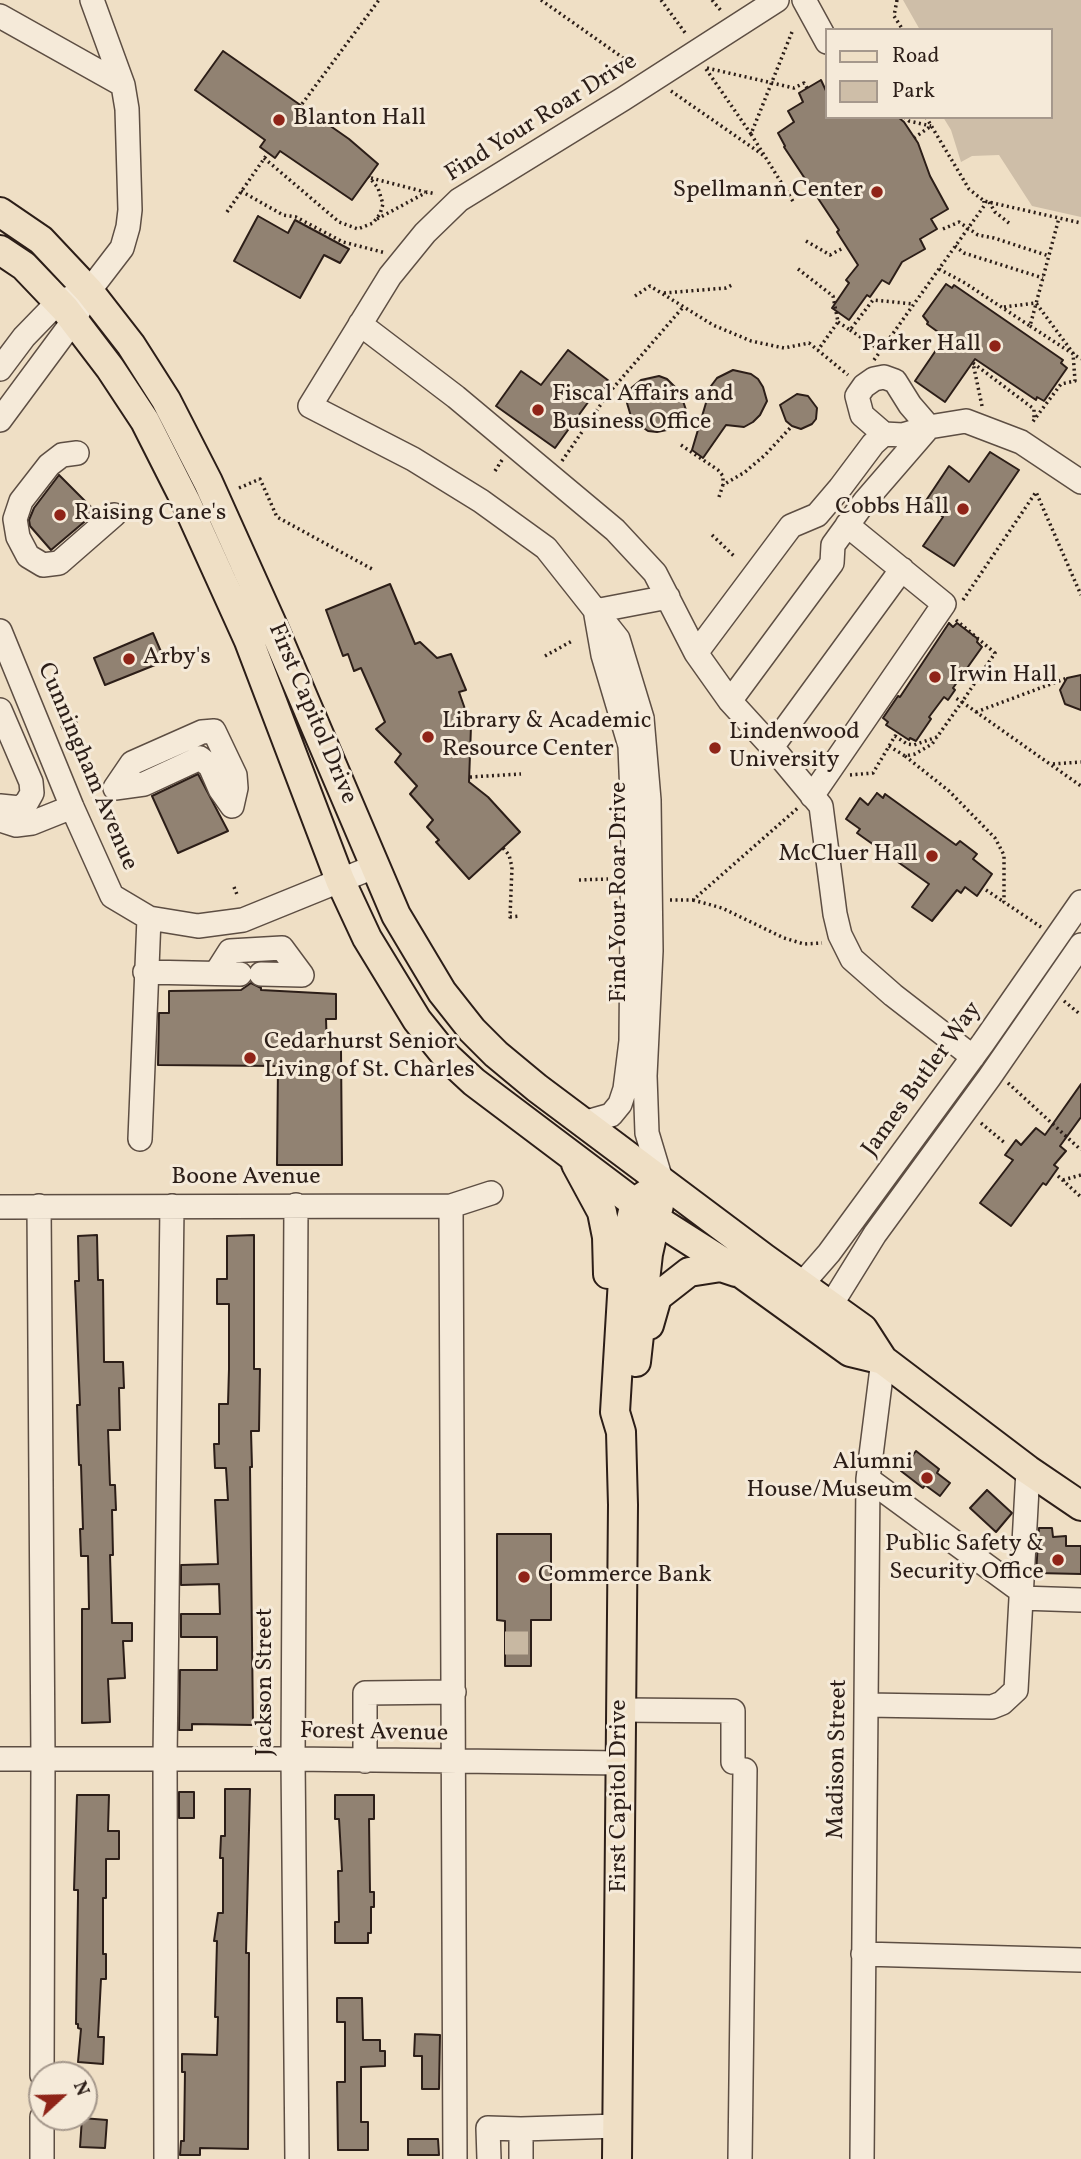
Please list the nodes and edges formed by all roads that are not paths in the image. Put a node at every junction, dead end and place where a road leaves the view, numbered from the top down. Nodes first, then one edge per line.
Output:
1 (92, 0) edge
2 (777, 0) edge
3 (804, 0) edge
4 (0, 16) edge
5 (825, 38) edge
6 (123, 85) junction
7 (0, 212) edge
8 (0, 250) edge
9 (89, 291) junction
10 (66, 311) junction
11 (360, 324) junction
12 (0, 369) edge
13 (0, 420) edge
14 (929, 427) junction
15 (884, 434) junction
16 (77, 453) dead end
17 (1081, 482) edge
18 (114, 515) dead end
19 (847, 525) junction
20 (902, 569) junction
21 (668, 597) junction
22 (595, 611) junction
23 (0, 631) edge
24 (696, 653) junction
25 (730, 702) junction
26 (0, 710) edge
27 (772, 747) junction
28 (115, 788) joint
29 (812, 796) junction
30 (0, 806) edge
31 (72, 807) junction
32 (0, 820) edge
33 (376, 866) junction
34 (340, 880) junction
35 (1081, 902) edge
36 (149, 918) junction
37 (1081, 945) edge
38 (145, 972) junction
39 (216, 973) junction
40 (972, 1057) junction
41 (583, 1123) junction
42 (140, 1139) dead end
43 (570, 1152) junction
44 (662, 1183) junction
45 (491, 1193) dead end
46 (635, 1202) junction
47 (39, 1206) junction
48 (172, 1206) junction
49 (296, 1206) junction
50 (451, 1206) junction
51 (0, 1207) edge
52 (657, 1220) junction
53 (743, 1274) junction
54 (802, 1284) junction
55 (831, 1305) junction
56 (883, 1360) junction
57 (633, 1381) junction
58 (618, 1422) junction
59 (1028, 1470) junction
60 (868, 1479) junction
61 (1081, 1506) edge
62 (1021, 1595) junction
63 (1081, 1600) edge
64 (454, 1692) junction
65 (866, 1705) junction
66 (622, 1710) junction
67 (0, 1759) edge
68 (43, 1759) junction
69 (165, 1759) junction
70 (293, 1759) junction
71 (365, 1760) junction
72 (454, 1761) junction
73 (622, 1763) junction
74 (863, 1954) junction
75 (1081, 1960) edge
76 (42, 2061) edge
77 (618, 2126) junction
78 (521, 2129) junction
79 (42, 2131) edge
80 (42, 2159) edge
81 (166, 2159) edge
82 (297, 2159) edge
83 (455, 2159) edge
84 (489, 2159) edge
85 (521, 2159) edge
86 (617, 2159) edge
87 (740, 2159) edge
88 (862, 2159) edge

1 - 6 street
2 - 11 street, Find Your Roar Drive
3 - 5 street
4 - 6 street
6 - 9 street
7 - 9 main road, First Capitol Drive
8 - 10 main road, First Capitol Drive
9 - 10 street
9 - 33 main road, First Capitol Drive
10 - 12 street
10 - 13 street
10 - 34 main road, First Capitol Drive
11 - 21 street
11 - 22 street, Find Your Roar Drive
14 - 15 street
14 - 15 street
14 - 17 street
14 - 19 street
15 - 24 street
16 - 18 street
19 - 20 street
19 - 25 street
20 - 27 street
20 - 29 street
21 - 22 street
21 - 24 street
22 - 41 street, Find Your Roar Drive
22 - 44 street, Find Your Roar Drive
23 - 31 street, Cunningham Avenue
24 - 25 street
25 - 27 street
26 - 30 street
27 - 29 street
28 - 28 street
29 - 40 street
31 - 32 street
31 - 36 street, Cunningham Avenue
33 - 34 street, Cunningham Avenue
33 - 41 main road, First Capitol Drive
34 - 36 street, Cunningham Avenue
34 - 43 main road, First Capitol Drive
35 - 40 street, James Butler Way
36 - 38 street
37 - 55 street, James Butler Way
38 - 39 street
38 - 42 street
39 - 39 street
40 - 54 street, James Butler Way
41 - 44 main road, First Capitol Drive
43 - 46 main road, First Capitol Drive
43 - 58 main road
44 - 46 main road
44 - 52 main road, First Capitol Drive
44 - 54 main road
45 - 50 street, Boone Avenue
46 - 52 main road, First Capitol Drive
46 - 58 main road, First Capitol Drive
47 - 48 street, Boone Avenue
47 - 51 street, Boone Avenue
47 - 68 street
48 - 49 street, Boone Avenue
48 - 69 street
49 - 50 street, Boone Avenue
49 - 70 street, Jackson Street
50 - 64 street
52 - 53 main road
52 - 57 main road, First Capitol Drive
53 - 56 main road
53 - 57 main road
54 - 55 main road
55 - 56 main road
56 - 59 main road
56 - 60 street, Madison Street
57 - 58 main road, First Capitol Drive
58 - 66 main road, First Capitol Drive
59 - 61 main road
59 - 62 street
60 - 62 street
60 - 65 street, Madison Street
62 - 63 street
62 - 65 street
64 - 71 street
64 - 72 street
65 - 74 street, Madison Street
66 - 73 main road, First Capitol Drive
66 - 87 street
67 - 68 street, Forest Avenue
68 - 69 street, Forest Avenue
68 - 76 street
69 - 70 street, Forest Avenue
69 - 81 street
70 - 71 street, Forest Avenue
70 - 82 street, Jackson Street
71 - 72 street, Forest Avenue
72 - 73 street, Forest Avenue
72 - 83 street
73 - 77 main road, First Capitol Drive
74 - 75 street
74 - 88 street, Madison Street
77 - 78 street
77 - 86 main road, First Capitol Drive
78 - 84 street
78 - 85 street
79 - 80 street

